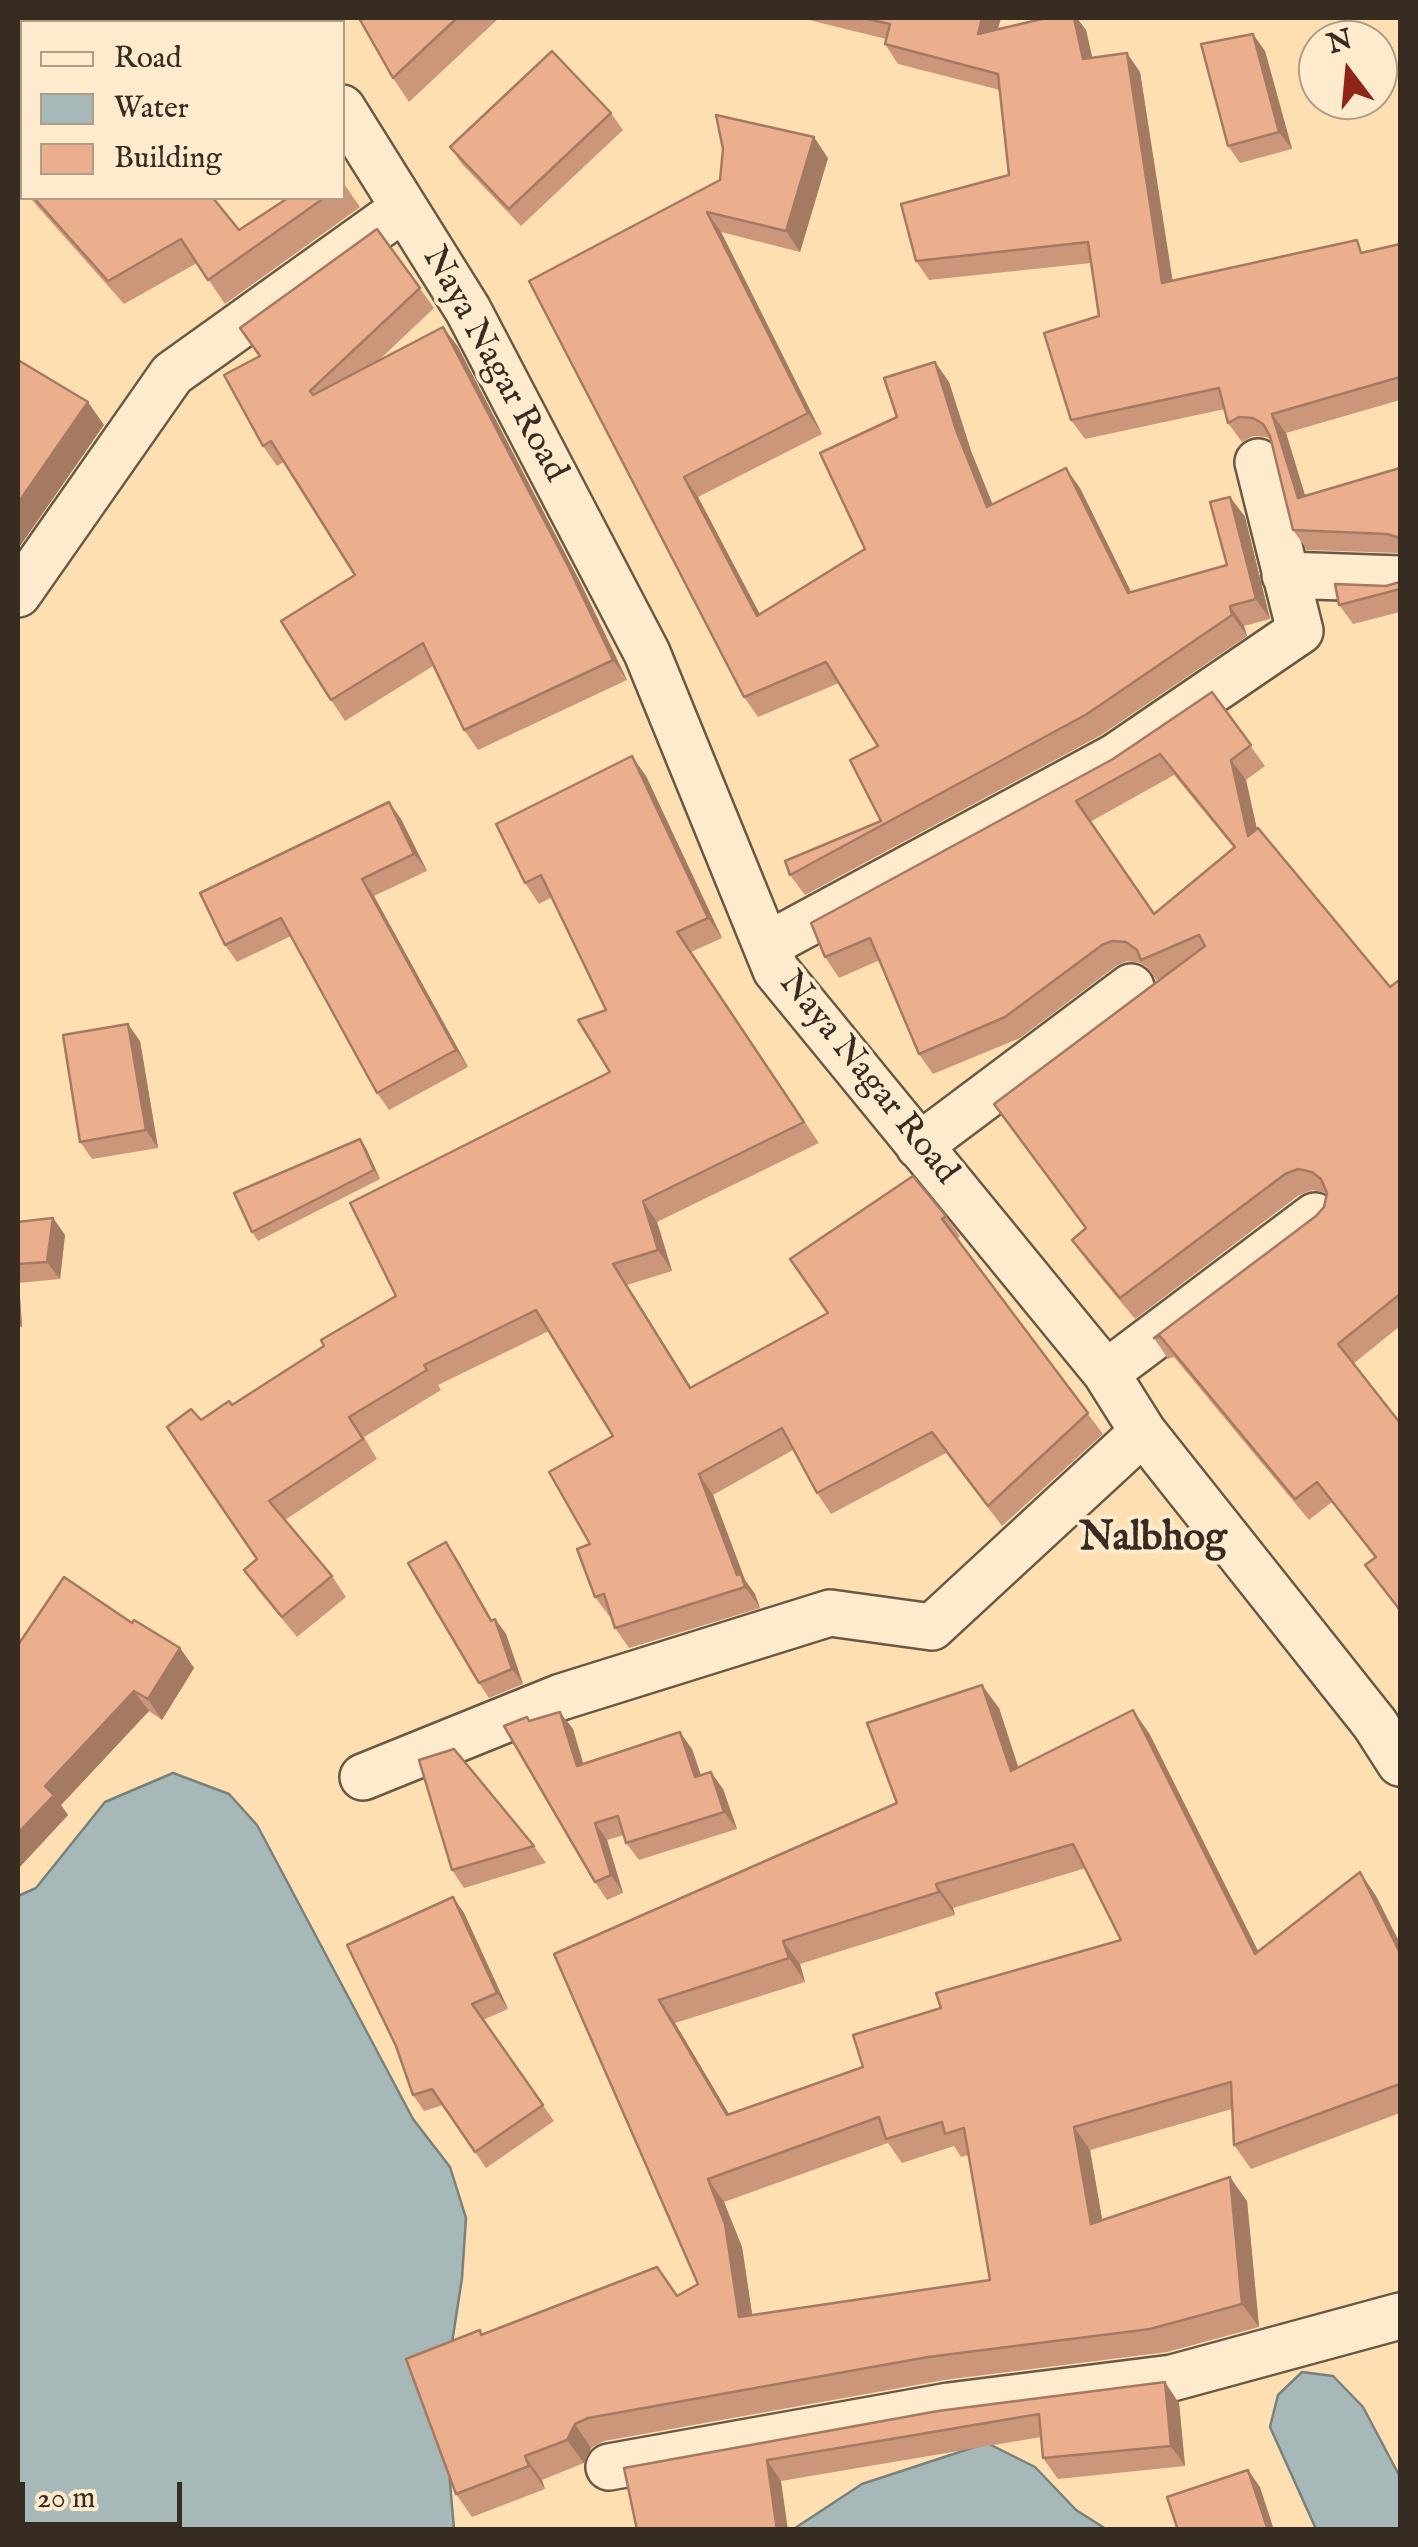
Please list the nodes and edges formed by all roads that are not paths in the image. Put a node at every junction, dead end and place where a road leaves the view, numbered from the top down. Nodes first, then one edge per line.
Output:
1 (345, 113) edge
2 (404, 208) junction
3 (1258, 462) dead end
4 (1286, 575) junction
5 (1400, 578) edge
6 (18, 594) edge
7 (784, 936) dead end
8 (1131, 986) dead end
9 (920, 1146) junction
10 (1315, 1216) edge
11 (1106, 1373) junction
12 (1143, 1432) junction
13 (1388, 1713) edge
14 (1400, 1763) edge
15 (362, 1777) dead end
16 (1400, 2316) edge
17 (608, 2467) dead end

1 - 2 street, Naya Nagar Road
2 - 6 street
2 - 9 street, Naya Nagar Road
3 - 4 street
4 - 5 street
4 - 7 street
8 - 9 street
9 - 11 street, Naya Nagar Road
10 - 11 street
11 - 12 street, Naya Nagar Road
12 - 13 street, Naya Nagar Road
12 - 15 street
13 - 14 street, Naya Nagar Road
16 - 17 street

